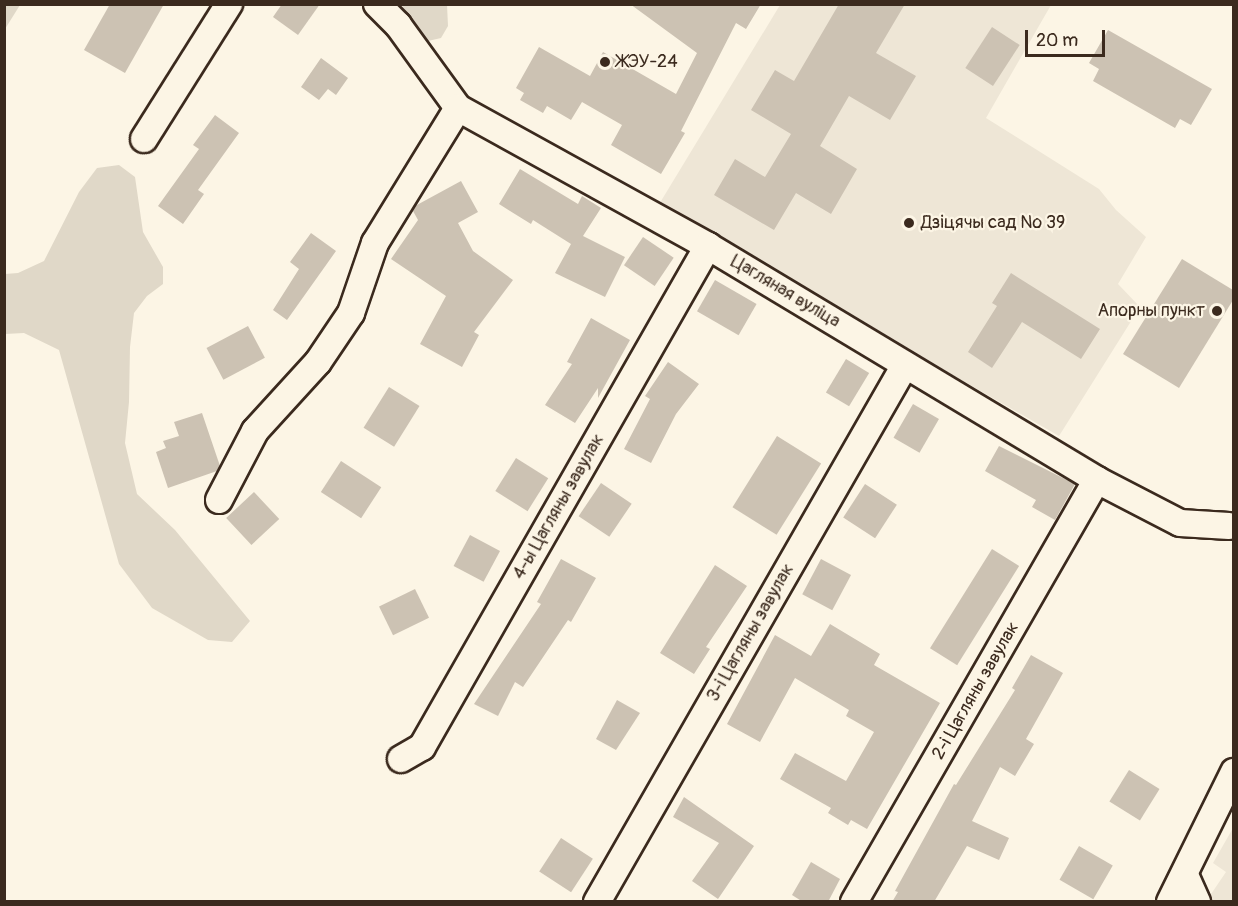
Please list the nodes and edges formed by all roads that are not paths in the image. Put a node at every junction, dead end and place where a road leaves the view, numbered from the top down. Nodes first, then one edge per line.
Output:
1 (229, 4) edge
2 (377, 4) edge
3 (458, 108) junction
4 (144, 139) dead end
5 (708, 246) junction
6 (905, 365) junction
7 (1097, 480) junction
8 (219, 500) dead end
9 (1232, 527) edge
10 (401, 759) dead end
11 (1233, 772) edge
12 (1185, 875) junction
13 (597, 902) edge
14 (854, 902) edge
15 (1170, 902) edge
16 (1197, 902) edge

1 - 4 street
2 - 3 street, Цагляная вуліца
3 - 5 street, Цагляная вуліца
3 - 8 street
5 - 6 street, Цагляная вуліца
5 - 10 street, 4-ы Цагляны завулак
6 - 7 street, Цагляная вуліца
6 - 13 street, 3-і Цагляны завулак
7 - 9 street, Цагляная вуліца
7 - 14 street, 2-і Цагляны завулак
11 - 12 street
12 - 15 street
12 - 16 street

